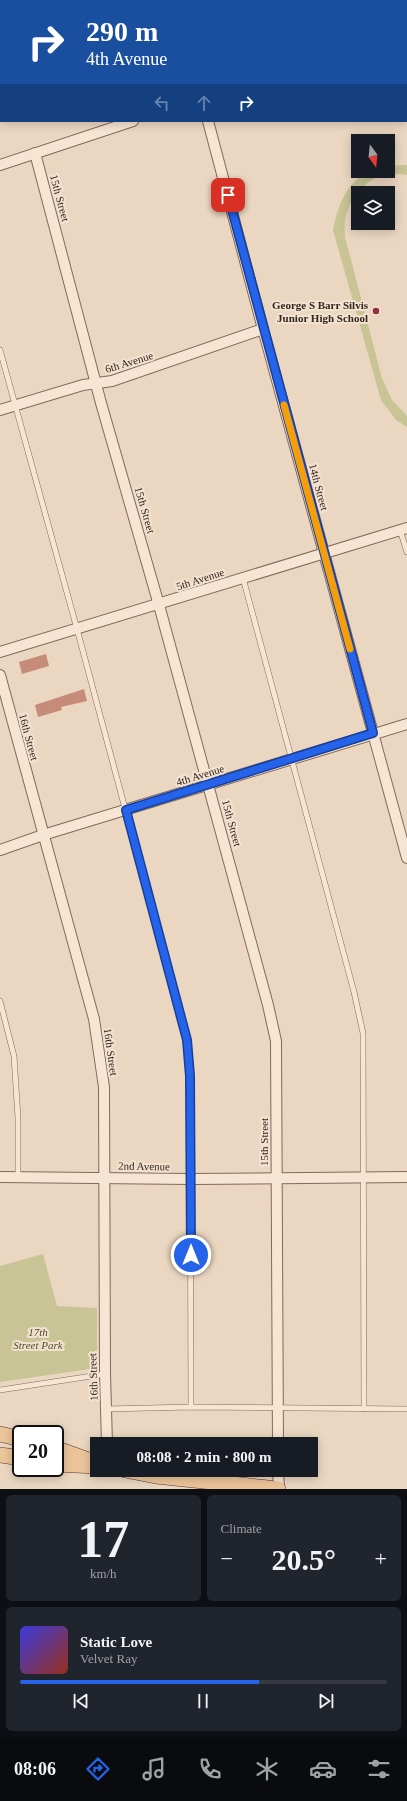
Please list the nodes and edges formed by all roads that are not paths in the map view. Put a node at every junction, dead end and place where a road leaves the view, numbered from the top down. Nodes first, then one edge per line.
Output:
1 (130, 122) edge
2 (208, 122) edge
3 (35, 153) junction
4 (0, 165) edge
5 (263, 329) junction
6 (0, 350) edge
7 (97, 383) junction
8 (16, 406) junction
9 (0, 410) edge
10 (404, 529) edge
11 (407, 552) edge
12 (324, 553) junction
13 (243, 578) junction
14 (159, 605) junction
15 (77, 629) junction
16 (0, 652) edge
17 (0, 675) edge
18 (407, 724) edge
19 (373, 733) junction
20 (292, 760) junction
21 (209, 785) junction
22 (126, 810) junction
23 (43, 835) junction
24 (0, 850) edge
25 (407, 858) edge
26 (0, 1001) edge
27 (0, 1177) edge
28 (18, 1177) junction
29 (276, 1177) junction
30 (362, 1177) junction
31 (407, 1177) edge
32 (104, 1178) junction
33 (191, 1179) junction
34 (105, 1374) junction
35 (0, 1390) edge
36 (191, 1407) junction
37 (276, 1408) junction
38 (106, 1409) junction
39 (364, 1409) junction
40 (407, 1409) edge
41 (0, 1434) edge
42 (12, 1437) edge
43 (107, 1437) edge
44 (278, 1437) edge
45 (64, 1451) edge
46 (0, 1455) edge
47 (12, 1457) edge
48 (90, 1460) edge
49 (64, 1464) edge
50 (90, 1466) edge
51 (165, 1477) edge
52 (278, 1477) edge
53 (279, 1489) edge

1 - 3 street
2 - 5 street, 14th Street
3 - 4 street
3 - 7 street, 15th Street
5 - 7 street, 6th Avenue
5 - 12 street, 14th Street
6 - 8 lane
7 - 8 street, 6th Avenue
7 - 14 street, 15th Street
8 - 9 street, 6th Avenue
8 - 15 lane
10 - 11 lane
10 - 12 street, 5th Avenue
12 - 13 street, 5th Avenue
12 - 19 street, 14th Street
13 - 14 street, 5th Avenue
13 - 20 lane
14 - 15 street, 5th Avenue
14 - 21 street, 15th Street
15 - 16 street, 5th Avenue
15 - 22 lane
17 - 23 street, 16th Street
18 - 19 street, 4th Avenue
19 - 20 street, 4th Avenue
19 - 25 street, 14th Street
20 - 21 street, 4th Avenue
20 - 30 lane
21 - 22 street, 4th Avenue
21 - 29 street, 15th Street
22 - 23 street, 4th Avenue
22 - 33 lane
23 - 24 street, 4th Avenue
23 - 32 street, 16th Street
26 - 28 lane
27 - 28 street, 2nd Avenue
28 - 32 street, 2nd Avenue
29 - 30 street, 2nd Avenue
29 - 33 street, 2nd Avenue
29 - 37 street, 15th Street
30 - 31 street, 2nd Avenue
30 - 39 lane
32 - 33 street, 2nd Avenue
32 - 34 street, 16th Street
33 - 36 lane
34 - 35 lane
34 - 38 street, 16th Street
36 - 37 lane
36 - 38 lane
37 - 39 lane
37 - 44 street, 15th Street
38 - 43 street, 16th Street
39 - 40 lane
41 - 42 main road
45 - 48 main road
46 - 47 main road
49 - 50 main road
51 - 53 main road
52 - 53 street

